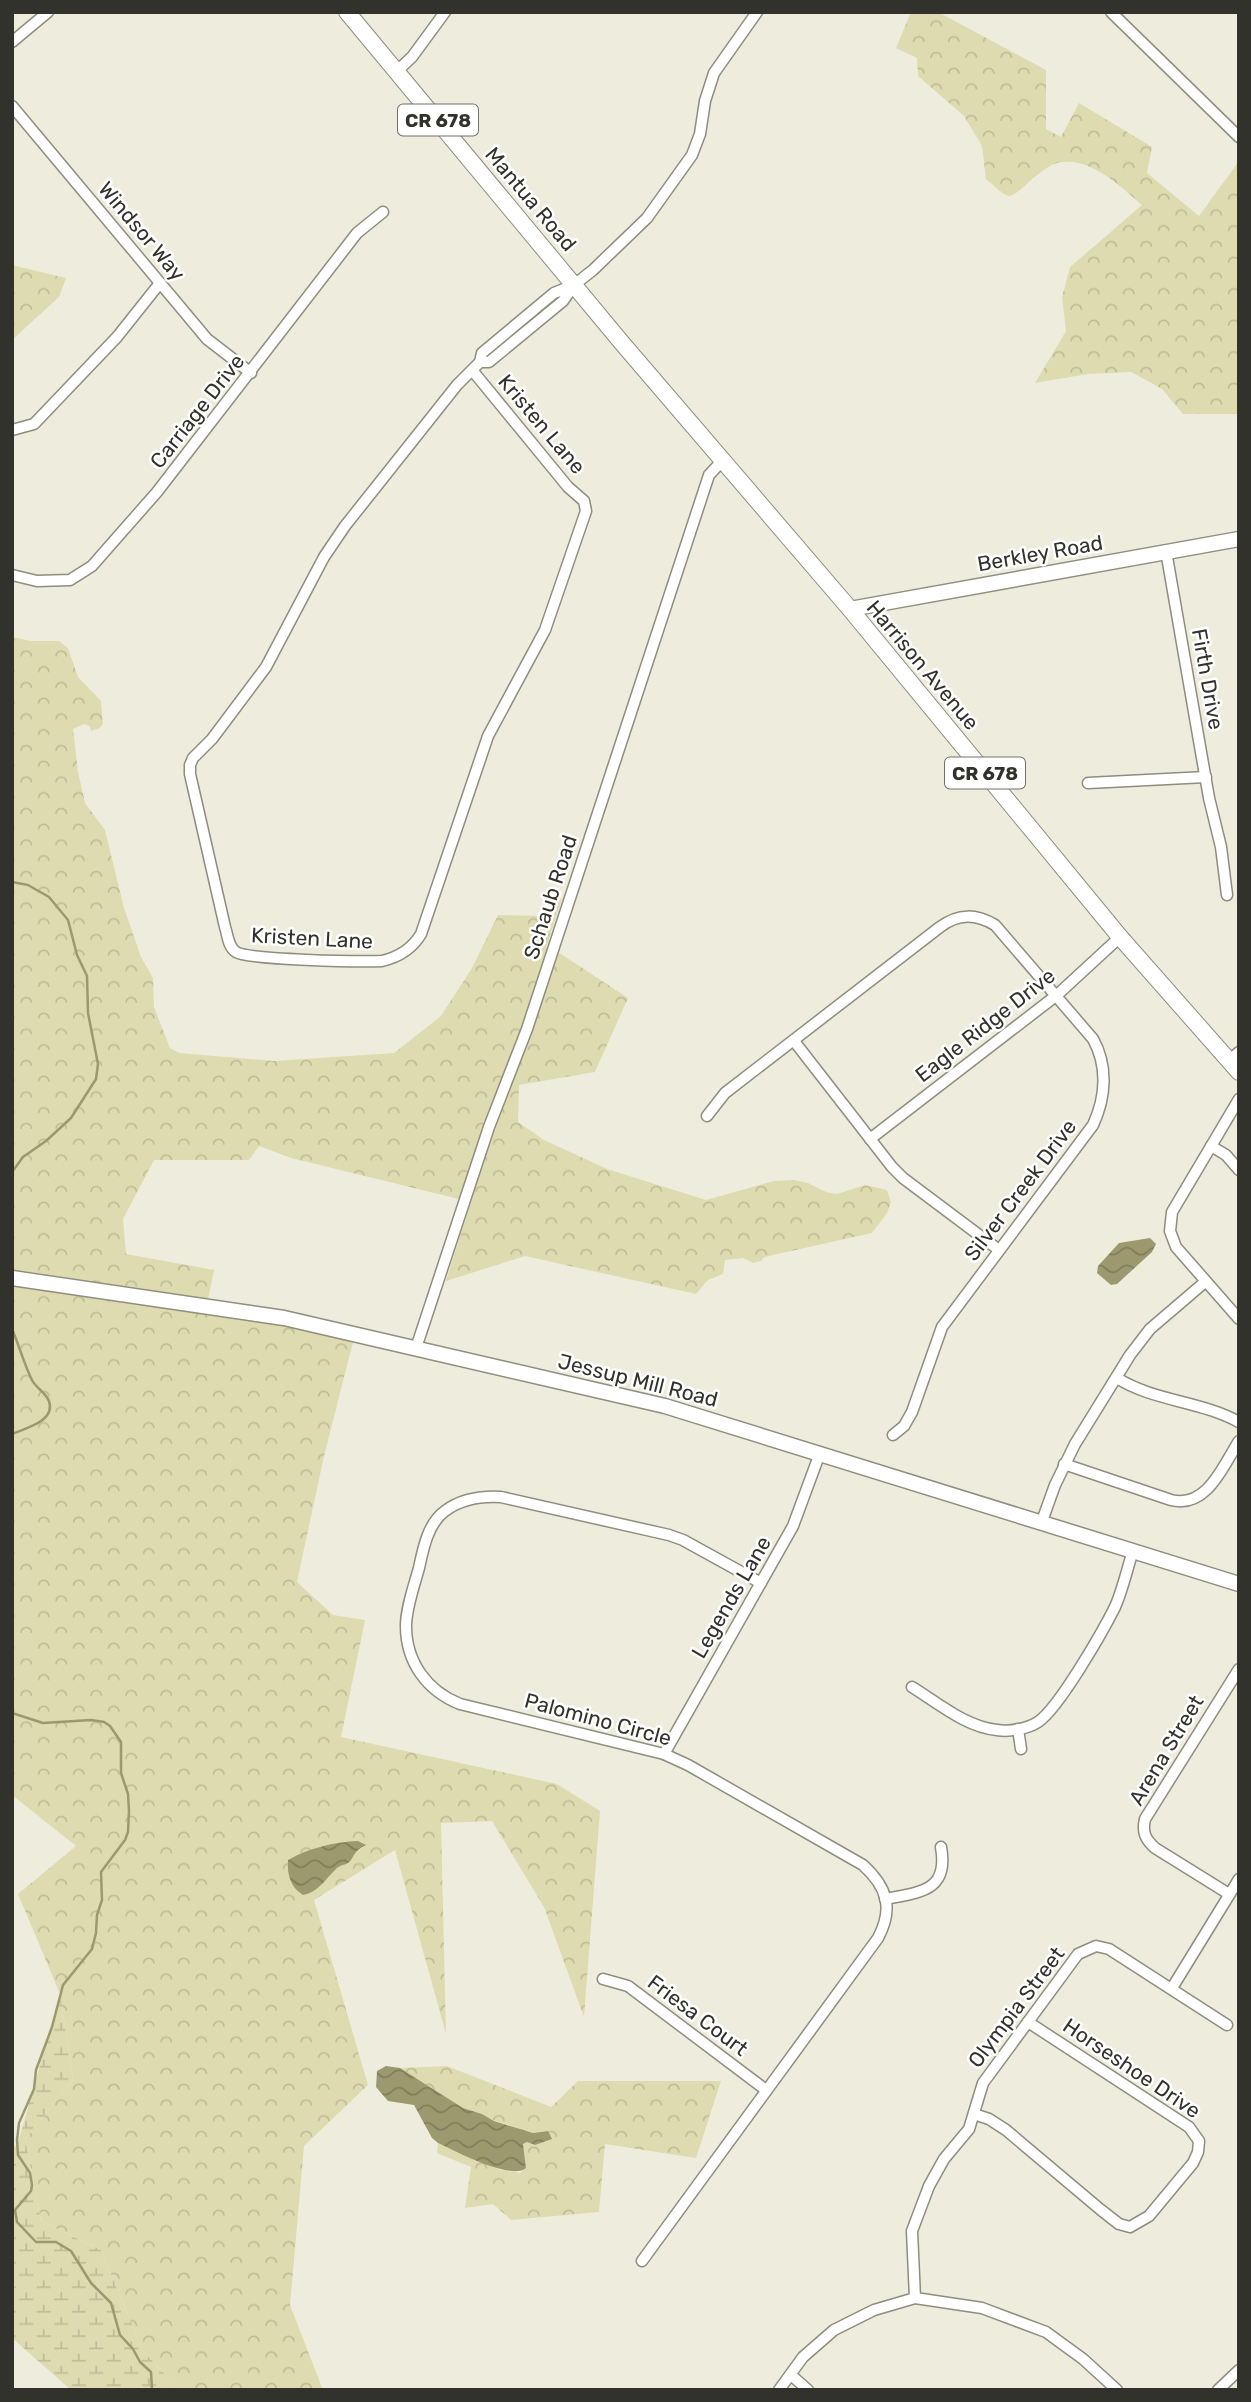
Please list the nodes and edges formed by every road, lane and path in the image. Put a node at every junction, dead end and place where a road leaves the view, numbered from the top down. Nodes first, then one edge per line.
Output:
1 (48, 12) edge
2 (347, 12) edge
3 (445, 12) edge
4 (757, 12) edge
5 (1111, 12) edge
6 (12, 42) edge
7 (397, 71) junction
8 (12, 106) edge
9 (1239, 136) edge
10 (383, 212) dead end
11 (160, 283) junction
12 (574, 285) junction
13 (476, 366) junction
14 (251, 373) junction
15 (12, 430) edge
16 (722, 461) junction
17 (1239, 539) edge
18 (1166, 551) junction
19 (12, 575) edge
20 (850, 609) junction
21 (1206, 776) junction
22 (1088, 783) dead end
23 (1227, 895) dead end
24 (1120, 937) junction
25 (1057, 995) junction
26 (794, 1041) junction
27 (1235, 1062) edge
28 (1239, 1099) edge
29 (707, 1116) dead end
30 (870, 1139) junction
31 (1211, 1146) junction
32 (1239, 1170) edge
33 (999, 1250) junction
34 (12, 1278) edge
35 (1205, 1282) junction
36 (1239, 1319) edge
37 (416, 1348) junction
38 (1117, 1378) junction
39 (1239, 1422) edge
40 (893, 1435) dead end
41 (1239, 1441) edge
42 (820, 1452) junction
43 (1064, 1464) junction
44 (1042, 1521) junction
45 (1133, 1551) junction
46 (761, 1583) junction
47 (1239, 1584) edge
48 (1239, 1669) edge
49 (912, 1687) dead end
50 (1018, 1730) junction
51 (1021, 1749) dead end
52 (664, 1754) junction
53 (942, 1847) dead end
54 (1239, 1879) edge
55 (1229, 1894) junction
56 (885, 1899) junction
57 (603, 1979) dead end
58 (1172, 1988) junction
59 (1028, 2022) junction
60 (1227, 2025) dead end
61 (766, 2090) junction
62 (974, 2114) junction
63 (642, 2261) dead end
64 (915, 2298) junction
65 (1239, 2370) edge
66 (791, 2375) junction
67 (779, 2390) edge
68 (808, 2390) edge
69 (1117, 2390) edge
70 (1218, 2390) edge

1 - 6 street
2 - 7 main road, Mantua Road / CR 678
3 - 7 street
4 - 12 street, Kristen Lane
5 - 9 street
7 - 12 main road, Mantua Road / CR 678
8 - 11 street, Windsor Way
10 - 14 street, Carriage Drive
11 - 14 street, Windsor Way
11 - 15 street
12 - 13 street, Kristen Lane
12 - 16 main road, Harrison Avenue / CR 678
13 - 13 street, Kristen Lane
14 - 19 street, Carriage Drive
16 - 20 main road, Harrison Avenue / CR 678
16 - 37 street, Schaub Road
17 - 18 street, Berkley Road
18 - 20 street, Berkley Road
18 - 21 street, Firth Drive
20 - 24 main road, Harrison Avenue / CR 678
21 - 22 street
21 - 23 street, Firth Drive
24 - 25 street, Eagle Ridge Drive
24 - 27 main road, Harrison Avenue / CR 678
25 - 26 street, Silver Creek Drive
25 - 30 street, Eagle Ridge Drive
25 - 33 street, Silver Creek Drive
26 - 29 street, Silver Creek Drive
26 - 30 street
28 - 31 street
30 - 33 street
31 - 32 street
31 - 35 street
33 - 40 street, Silver Creek Drive
34 - 37 street, Jessup Mill Road
35 - 36 street
35 - 38 street
37 - 42 street, Jessup Mill Road
38 - 39 street
38 - 43 street
41 - 43 street
42 - 44 street, Jessup Mill Road
42 - 46 street, Legends Lane
43 - 44 street
44 - 45 street, Jessup Mill Road
45 - 47 street, Jessup Mill Road
45 - 50 street
46 - 52 street, Legends Lane
46 - 52 street, Palomino Circle
48 - 55 street, Arena Street
49 - 50 street
50 - 51 street
52 - 56 street, Palomino Circle
53 - 56 street
54 - 55 street
55 - 58 street
56 - 61 street
57 - 61 street, Friesa Court
58 - 59 street, Olympia Street
58 - 60 street
59 - 62 street, Olympia Street
59 - 62 street, Horseshoe Drive
61 - 63 street
62 - 64 street, Olympia Street
64 - 66 street
64 - 69 street
65 - 70 street
66 - 67 street
66 - 68 street

